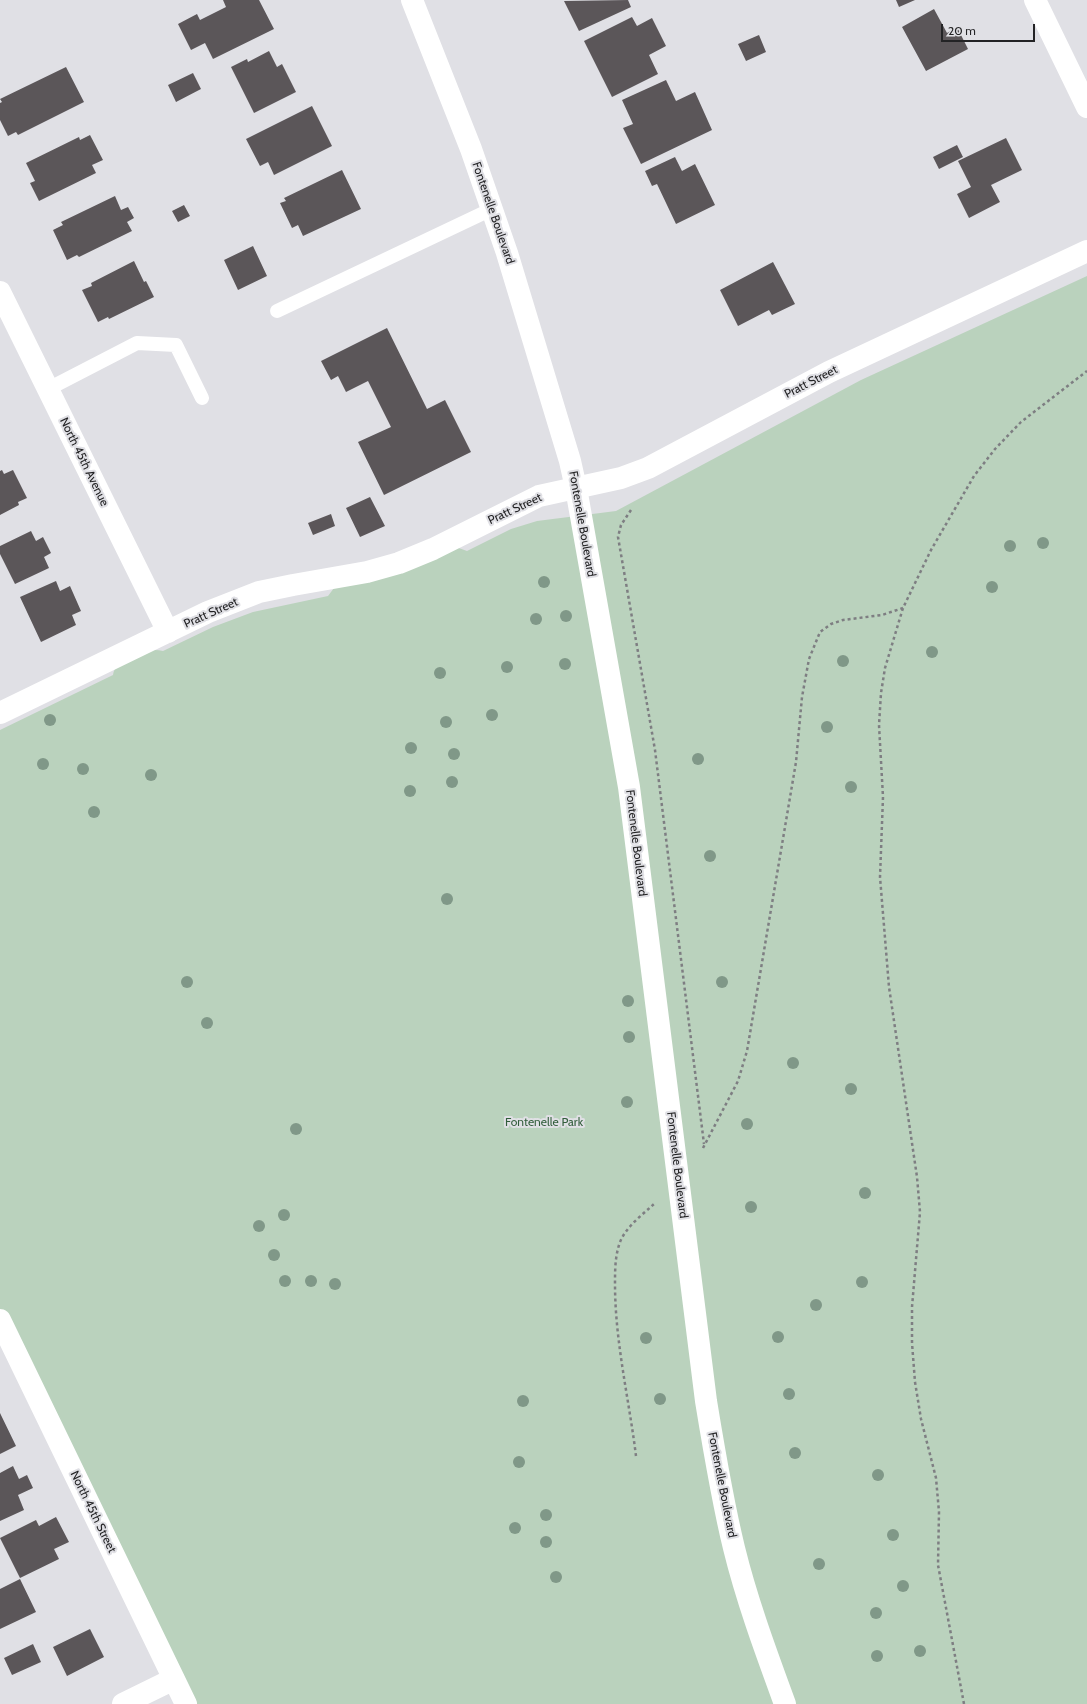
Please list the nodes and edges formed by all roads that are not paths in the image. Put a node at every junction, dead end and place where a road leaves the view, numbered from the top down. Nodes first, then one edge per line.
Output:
1 (412, 0) edge
2 (1035, 0) edge
3 (1087, 106) edge
4 (492, 209) junction
5 (1087, 251) edge
6 (0, 292) edge
7 (276, 311) dead end
8 (48, 389) junction
9 (202, 398) dead end
10 (576, 488) junction
11 (168, 632) junction
12 (0, 713) edge
13 (0, 1320) edge
14 (174, 1679) junction
15 (123, 1704) edge
16 (186, 1704) edge
17 (785, 1704) edge

1 - 4 street, Fontenelle Boulevard
2 - 3 street
4 - 7 lane
4 - 10 street, Fontenelle Boulevard
5 - 10 street, Pratt Street
6 - 8 street, North 45th Avenue
8 - 9 lane
8 - 11 street, North 45th Avenue
10 - 11 street, Pratt Street
10 - 17 street, Fontenelle Boulevard
11 - 12 street, Pratt Street
13 - 14 street, North 45th Street
14 - 15 street
14 - 16 street, North 45th Street

